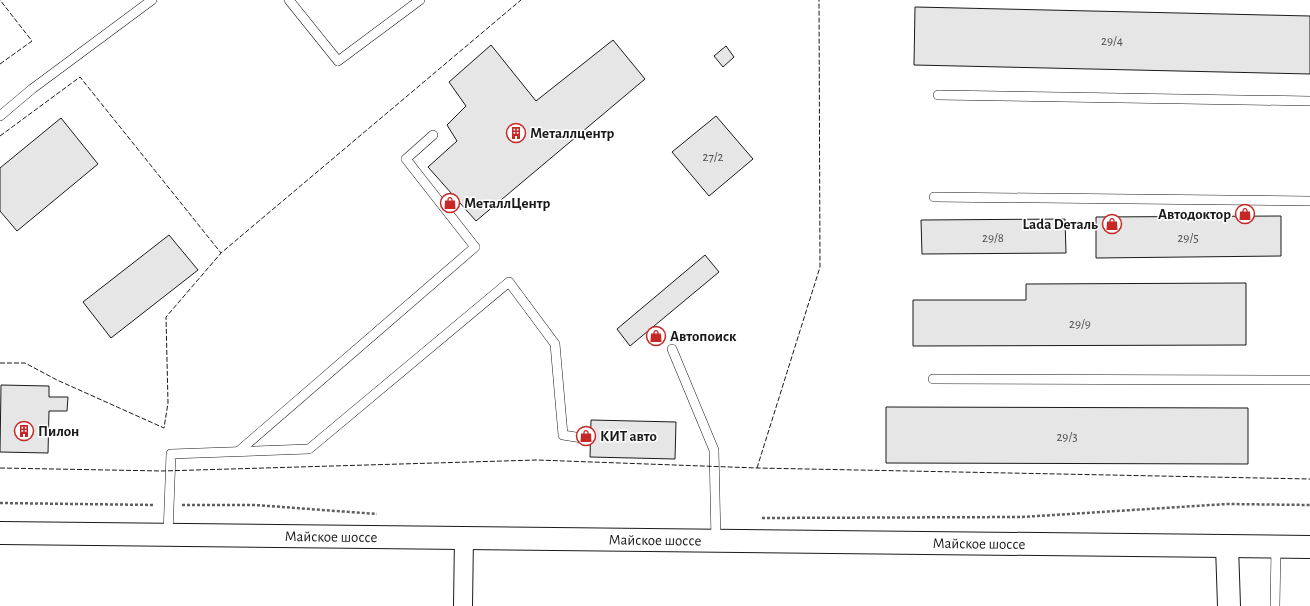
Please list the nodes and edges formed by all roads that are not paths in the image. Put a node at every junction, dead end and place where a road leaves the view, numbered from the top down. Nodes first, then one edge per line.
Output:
1 (152, 0) edge
2 (289, 0) edge
3 (420, 0) edge
4 (938, 94) dead end
5 (1310, 101) edge
6 (0, 116) edge
7 (433, 135) dead end
8 (934, 197) dead end
9 (1310, 201) edge
10 (672, 349) dead end
11 (933, 379) dead end
12 (1310, 380) edge
13 (588, 440) dead end
14 (239, 452) junction
15 (0, 533) edge
16 (168, 534) junction
17 (464, 538) junction
18 (716, 540) junction
19 (1227, 546) junction
20 (1276, 547) junction
21 (1310, 547) edge
22 (463, 606) edge
23 (1229, 606) edge
24 (1275, 606) edge

1 - 6 lane
2 - 3 lane
4 - 5 lane
7 - 14 lane
8 - 9 lane
10 - 18 lane
11 - 12 lane
13 - 14 lane
14 - 16 lane
15 - 16 street, Майское шоссе
16 - 17 street, Майское шоссе
17 - 18 street, Майское шоссе
17 - 22 street
18 - 19 street, Майское шоссе
19 - 20 street, Майское шоссе
19 - 23 street
20 - 21 street, Майское шоссе
20 - 24 lane

